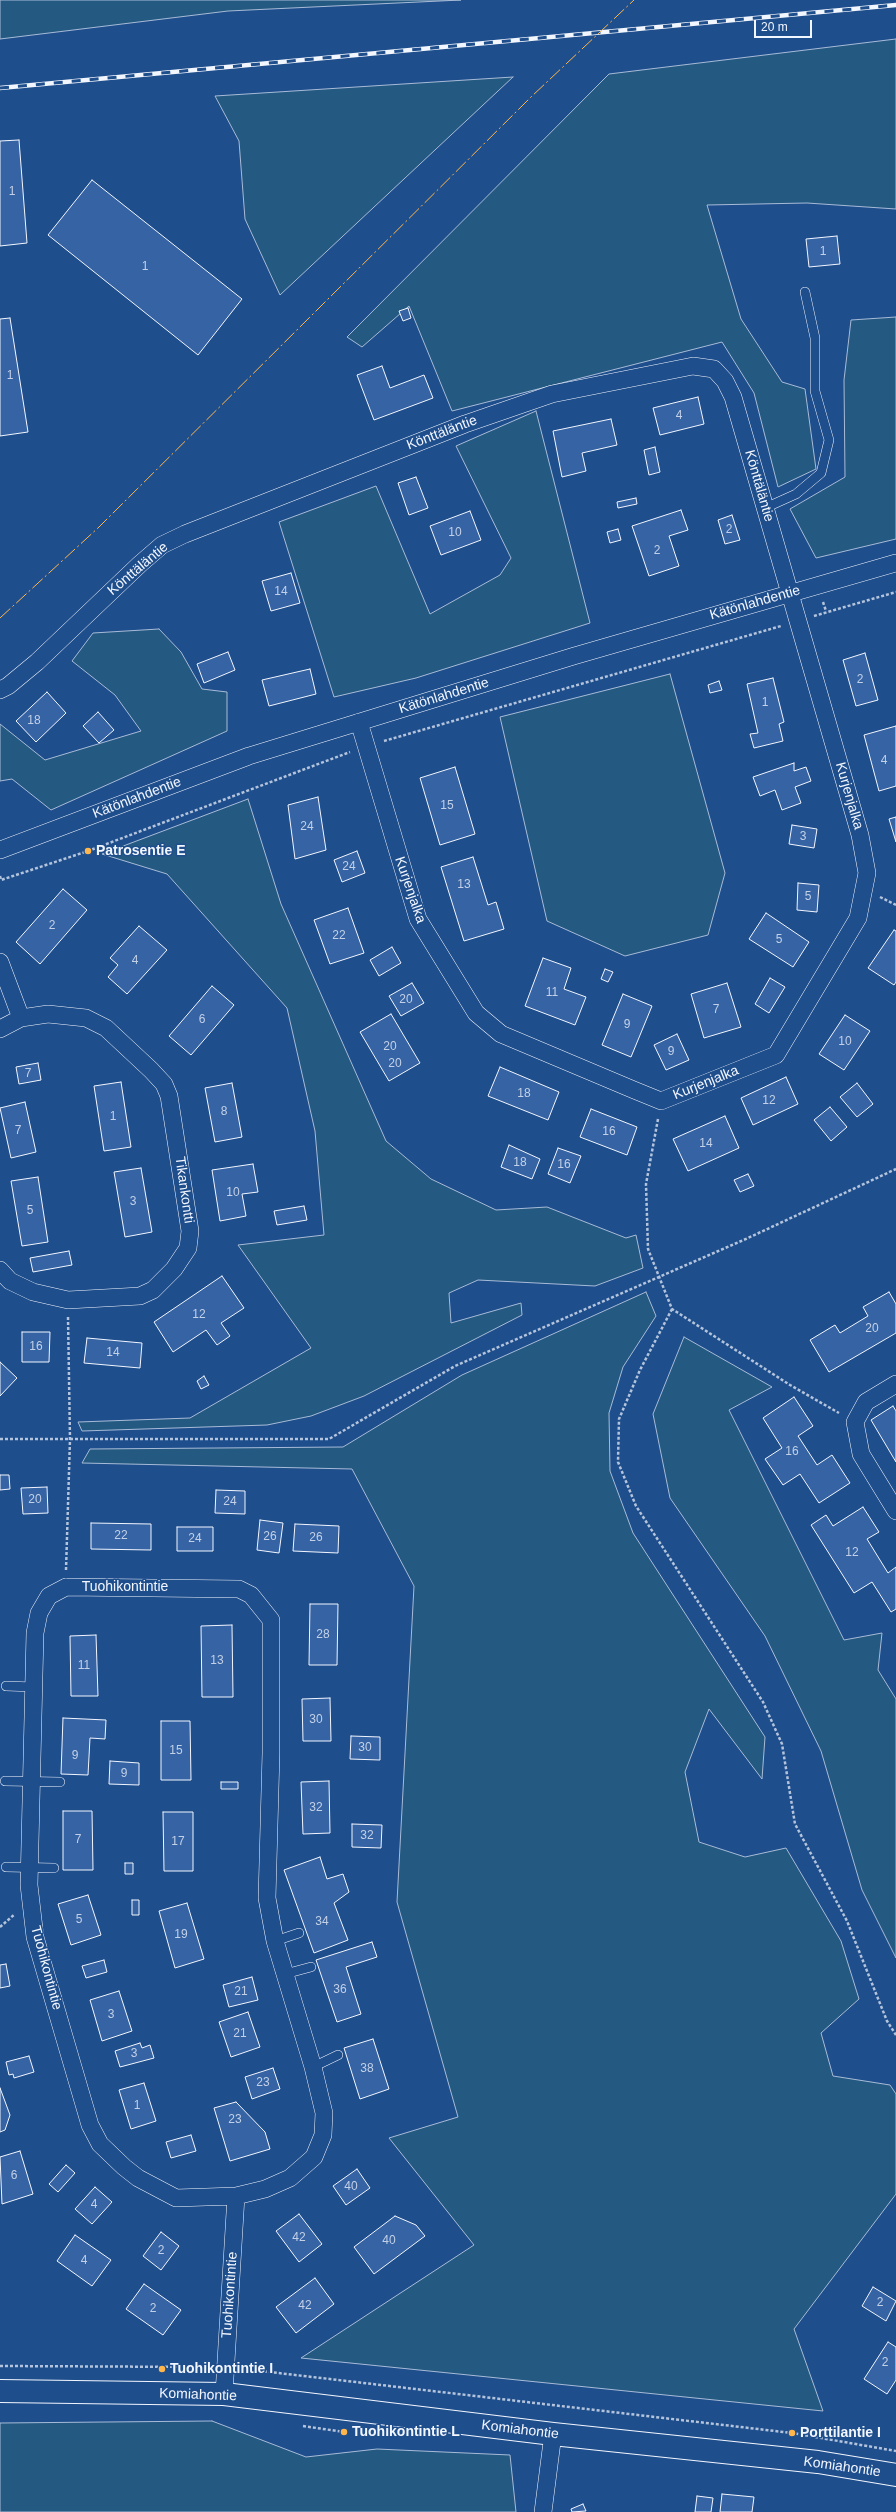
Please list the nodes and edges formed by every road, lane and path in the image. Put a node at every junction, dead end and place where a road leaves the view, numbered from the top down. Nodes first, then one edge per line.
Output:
1 (805, 292) dead end
2 (765, 508) junction
3 (896, 563) edge
4 (896, 592) edge
5 (789, 593) junction
6 (797, 622) junction
7 (0, 690) edge
8 (359, 722) junction
9 (366, 746) junction
10 (0, 850) edge
11 (0, 876) edge
12 (1, 880) edge
13 (0, 962) edge
14 (21, 1018) junction
15 (0, 1029) edge
16 (661, 1101) junction
17 (896, 1169) edge
18 (0, 1270) edge
19 (657, 1276) junction
20 (68, 1300) junction
21 (672, 1309) junction
22 (896, 1384) edge
23 (855, 1422) junction
24 (0, 1439) edge
25 (70, 1439) junction
26 (896, 1511) edge
27 (66, 1587) junction
28 (6, 1686) dead end
29 (34, 1687) junction
30 (5, 1781) dead end
31 (32, 1781) junction
32 (60, 1782) dead end
33 (6, 1867) dead end
34 (29, 1868) junction
35 (54, 1868) dead end
36 (299, 1933) dead end
37 (275, 1941) junction
38 (311, 1967) dead end
39 (285, 1974) junction
40 (896, 2035) edge
41 (338, 2055) dead end
42 (313, 2066) junction
43 (236, 2196) junction
44 (0, 2366) edge
45 (225, 2367) junction
46 (0, 2392) edge
47 (224, 2394) junction
48 (553, 2434) junction
49 (896, 2451) edge
50 (896, 2475) edge
51 (543, 2512) edge

1 - 2 lane
2 - 5 street, Könttäläntie
2 - 7 street, Könttäläntie
3 - 5 street, Kätönlahdentie
4 - 6 path
5 - 6 street, Kurjenjalka
5 - 8 street, Kätönlahdentie
6 - 9 path
6 - 16 street, Kurjenjalka
8 - 9 street, Kurjenjalka
8 - 10 street, Kätönlahdentie
9 - 12 path
9 - 16 street, Kurjenjalka
11 - 12 path
13 - 14 street
14 - 15 street, Tikankontti
14 - 20 street, Tikankontti
16 - 19 path
17 - 19 path
18 - 20 street, Tikankontti
19 - 21 path
19 - 25 path
20 - 25 path
21 - 23 path
21 - 40 path
22 - 23 street
23 - 26 street
24 - 25 path
25 - 27 path
27 - 29 street, Tuohikontintie
27 - 37 street, Tuohikontintie
28 - 29 lane
29 - 31 street, Tuohikontintie
30 - 31 lane
31 - 32 lane
31 - 34 street, Tuohikontintie
33 - 34 lane
34 - 35 lane
34 - 43 street, Tuohikontintie
36 - 37 lane
37 - 39 street, Tuohikontintie
38 - 39 lane
39 - 42 street, Tuohikontintie
41 - 42 lane
42 - 43 street, Tuohikontintie
43 - 45 street, Tuohikontintie
44 - 45 path
45 - 47 street, Tuohikontintie
45 - 49 path
46 - 47 street, Komiahontie
47 - 48 street, Komiahontie
48 - 50 street, Komiahontie
48 - 51 street

